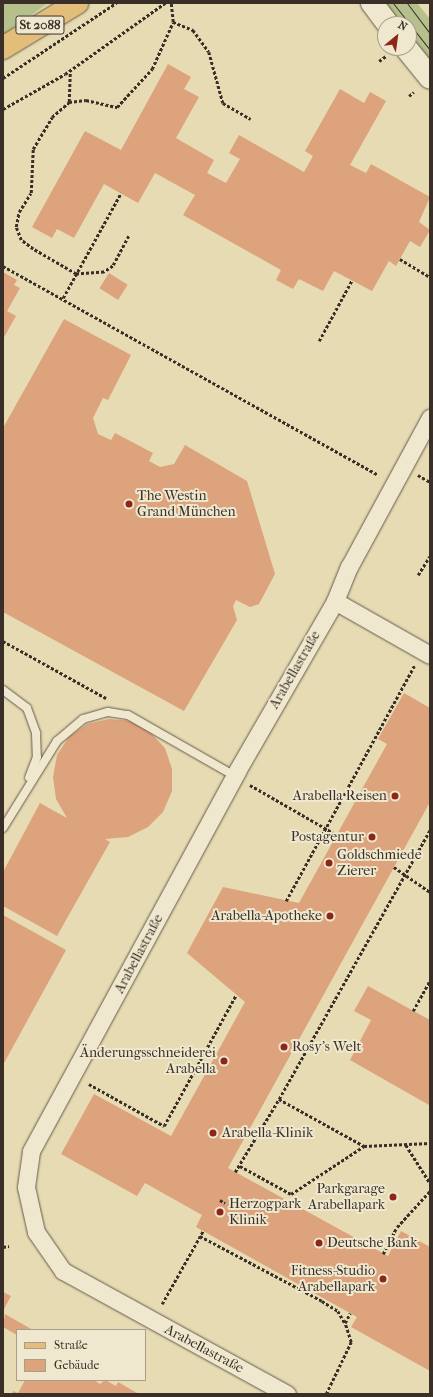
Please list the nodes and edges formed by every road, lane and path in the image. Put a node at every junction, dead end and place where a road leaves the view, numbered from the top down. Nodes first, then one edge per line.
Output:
1 (77, 3) edge
2 (116, 3) edge
3 (165, 3) edge
4 (172, 3) edge
5 (372, 3) edge
6 (382, 16) edge
7 (173, 22) junction
8 (3, 48) edge
9 (386, 56) dead end
10 (409, 56) edge
11 (379, 61) dead end
12 (70, 71) junction
13 (3, 78) edge
14 (422, 85) edge
15 (409, 96) dead end
16 (69, 102) junction
17 (3, 109) edge
18 (250, 119) dead end
19 (121, 193) dead end
20 (129, 236) dead end
21 (400, 259) dead end
22 (3, 266) edge
23 (76, 274) junction
24 (430, 277) edge
25 (352, 280) dead end
26 (63, 298) junction
27 (319, 341) dead end
28 (430, 418) edge
29 (394, 485) junction
30 (430, 556) edge
31 (418, 575) dead end
32 (335, 601) junction
33 (430, 655) edge
34 (406, 682) dead end
35 (3, 690) edge
36 (236, 773) junction
37 (24, 792) junction
38 (3, 828) edge
39 (326, 830) junction
40 (430, 830) edge
41 (336, 835) dead end
42 (394, 867) dead end
43 (405, 874) junction
44 (430, 892) edge
45 (286, 901) dead end
46 (430, 980) edge
47 (236, 995) dead end
48 (413, 1011) dead end
49 (73, 1076) junction
50 (279, 1099) junction
51 (130, 1107) junction
52 (128, 1113) dead end
53 (430, 1142) edge
54 (406, 1145) junction
55 (364, 1146) junction
56 (240, 1166) junction
57 (235, 1172) dead end
58 (430, 1183) edge
59 (430, 1191) edge
60 (220, 1200) dead end
61 (225, 1203) dead end
62 (203, 1231) dead end
63 (200, 1236) junction
64 (9, 1246) dead end
65 (3, 1247) edge
66 (383, 1254) dead end
67 (350, 1312) dead end
68 (152, 1321) junction
69 (346, 1324) junction
70 (286, 1394) edge
71 (326, 1394) edge

1 - 8 main road, St 2088
2 - 13 path
3 - 12 path
4 - 7 path
5 - 6 main road
7 - 16 path
7 - 18 path
9 - 11 path
10 - 14 main road
12 - 16 path
12 - 17 path
14 - 15 path
16 - 23 path
19 - 23 path
20 - 23 path
21 - 24 path
22 - 26 path
23 - 26 path
25 - 27 path
26 - 29 path
28 - 29 street, Arabellastraße
29 - 32 street, Arabellastraße
30 - 31 path
32 - 33 street
32 - 36 street, Arabellastraße
34 - 39 path
35 - 37 lane
36 - 37 lane
36 - 39 path
36 - 49 street, Arabellastraße
37 - 38 lane
39 - 41 path
39 - 45 path
40 - 43 path
42 - 43 path
43 - 44 path
43 - 50 path
46 - 48 path
47 - 51 path
49 - 51 path
49 - 68 street, Arabellastraße
50 - 55 path
50 - 56 path
51 - 52 path
53 - 54 path
54 - 55 path
54 - 58 path
55 - 56 path
56 - 57 path
59 - 66 path
60 - 61 path
62 - 63 path
63 - 68 path
63 - 69 path
64 - 65 path
67 - 69 path
68 - 70 street, Arabellastraße
69 - 71 path

